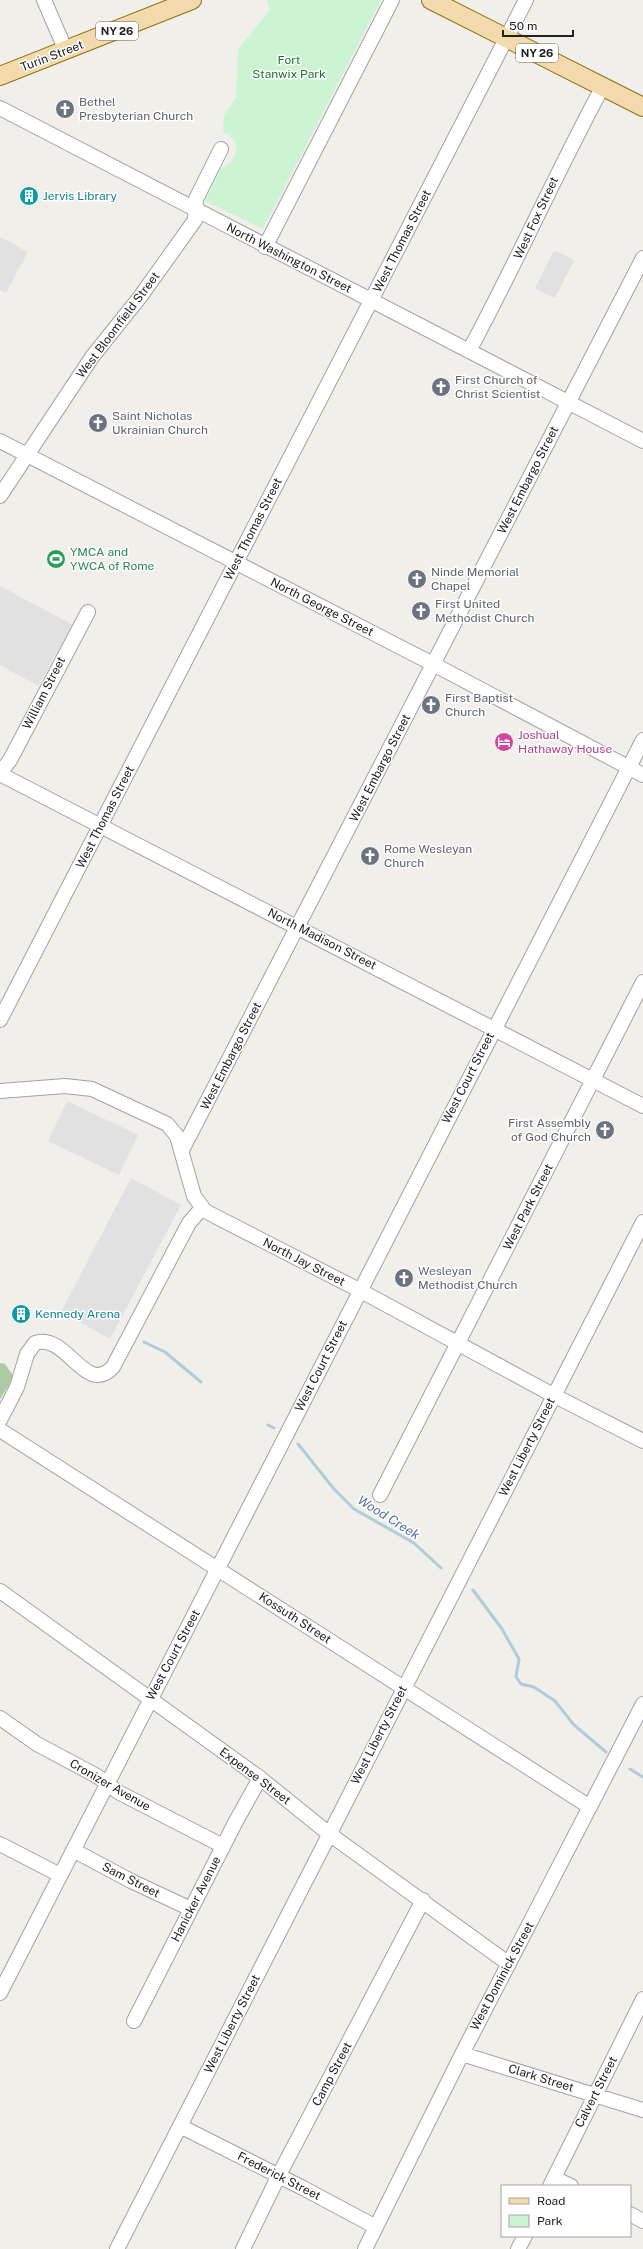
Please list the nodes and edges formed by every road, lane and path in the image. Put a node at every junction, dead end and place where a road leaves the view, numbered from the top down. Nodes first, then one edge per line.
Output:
1 (44, 0) edge
2 (192, 0) edge
3 (392, 0) edge
4 (431, 0) edge
5 (526, 0) edge
6 (506, 37) junction
7 (66, 51) junction
8 (0, 76) edge
9 (603, 86) junction
10 (643, 107) edge
11 (0, 108) edge
12 (221, 149) dead end
13 (197, 211) junction
14 (266, 247) junction
15 (643, 258) edge
16 (371, 300) junction
17 (469, 350) junction
18 (568, 402) junction
19 (0, 441) edge
20 (643, 441) edge
21 (28, 455) junction
22 (0, 496) edge
23 (235, 562) junction
24 (88, 612) dead end
25 (433, 664) junction
26 (643, 740) edge
27 (629, 767) junction
28 (0, 773) edge
29 (643, 775) edge
30 (101, 826) junction
31 (298, 927) junction
32 (643, 982) edge
33 (0, 1020) edge
34 (493, 1029) junction
35 (594, 1080) junction
36 (0, 1091) edge
37 (643, 1106) edge
38 (182, 1150) junction
39 (202, 1208) junction
40 (643, 1222) edge
41 (361, 1291) junction
42 (458, 1342) junction
43 (553, 1395) junction
44 (0, 1420) edge
45 (0, 1430) edge
46 (643, 1441) edge
47 (380, 1495) dead end
48 (218, 1569) junction
49 (0, 1591) edge
50 (402, 1689) junction
51 (150, 1699) junction
52 (641, 1711) edge
53 (0, 1718) edge
54 (260, 1778) junction
55 (107, 1783) junction
56 (590, 1807) junction
57 (328, 1833) junction
58 (0, 1844) edge
59 (223, 1846) junction
60 (73, 1850) junction
61 (60, 1875) junction
62 (422, 1900) junction
63 (191, 1909) junction
64 (508, 1964) junction
65 (0, 1993) edge
66 (643, 1999) edge
67 (134, 2021) dead end
68 (462, 2054) junction
69 (594, 2095) junction
70 (643, 2110) edge
71 (180, 2126) junction
72 (279, 2175) junction
73 (552, 2182) edge
74 (566, 2185) edge
75 (631, 2215) edge
76 (643, 2221) edge
77 (376, 2227) junction
78 (524, 2237) edge
79 (117, 2249) edge
80 (243, 2249) edge
81 (365, 2249) edge
82 (518, 2249) edge

1 - 7 street
2 - 7 main road, Turin Street / NY 26
3 - 14 street
4 - 6 main road, NY 26
5 - 6 street, West Thomas Street
6 - 9 main road, NY 26
6 - 16 street, West Thomas Street
7 - 8 main road, Turin Street / NY 26
9 - 10 main road, NY 26
9 - 17 street, West Fox Street
11 - 13 street, North Washington Street
12 - 13 street, West Bloomfield Street
13 - 14 street, North Washington Street
13 - 21 street, West Bloomfield Street
14 - 16 street, North Washington Street
15 - 18 street, West Embargo Street
16 - 17 street, North Washington Street
16 - 23 street, West Thomas Street
17 - 18 street, North Washington Street
18 - 20 street, North Washington Street
18 - 25 street, West Embargo Street
19 - 21 street, North George Street
21 - 22 street, West Bloomfield Street
21 - 23 street, North George Street
23 - 25 street, North George Street
23 - 30 street, West Thomas Street
24 - 28 street, William Street
25 - 27 street, North George Street
25 - 31 street, West Embargo Street
26 - 27 street, West Court Street
27 - 29 street, North George Street
27 - 34 street, West Court Street
28 - 30 street, North Madison Street
30 - 31 street, North Madison Street
30 - 33 street, West Thomas Street
31 - 34 street, North Madison Street
31 - 38 street, West Embargo Street
32 - 35 street, West Park Street
34 - 35 street, North Madison Street
34 - 41 street, West Court Street
35 - 37 street, North Madison Street
35 - 42 street, West Park Street
36 - 38 street
38 - 39 street
39 - 41 street, North Jay Street
39 - 44 street
40 - 43 street, West Liberty Street
41 - 42 street, North Jay Street
41 - 48 street, West Court Street
42 - 43 street, North Jay Street
42 - 47 street, West Park Street
43 - 46 street, North Jay Street
43 - 50 street, West Liberty Street
45 - 48 street, Kossuth Street
48 - 50 street, Kossuth Street
48 - 51 street, West Court Street
49 - 51 street, Expense Street
50 - 56 street, Kossuth Street
50 - 57 street, West Liberty Street
51 - 54 street, Expense Street
51 - 55 street, West Court Street
52 - 56 street, West Dominick Street
53 - 55 street, Cronizer Avenue
54 - 57 street, Expense Street
54 - 59 street, Hanicker Avenue
55 - 59 street, Cronizer Avenue
55 - 60 street, West Court Street
56 - 64 street, West Dominick Street
57 - 62 street, Expense Street
57 - 71 street, West Liberty Street
58 - 61 street
59 - 63 street, Hanicker Avenue
60 - 61 street, West Court Street
60 - 63 street, Sam Street
61 - 65 street, West Court Street
62 - 64 street, Expense Street
62 - 72 street, Camp Street
63 - 67 street, Hanicker Avenue
64 - 68 street, West Dominick Street
66 - 69 street, Calvert Street
68 - 69 street, Clark Street
68 - 77 street, West Dominick Street
69 - 70 street, Clark Street
69 - 73 street, Calvert Street
71 - 72 street, Frederick Street
71 - 79 street, West Liberty Street
72 - 77 street, Frederick Street
72 - 80 street, Camp Street
73 - 74 street
75 - 76 street
77 - 81 street, West Dominick Street
78 - 82 street

